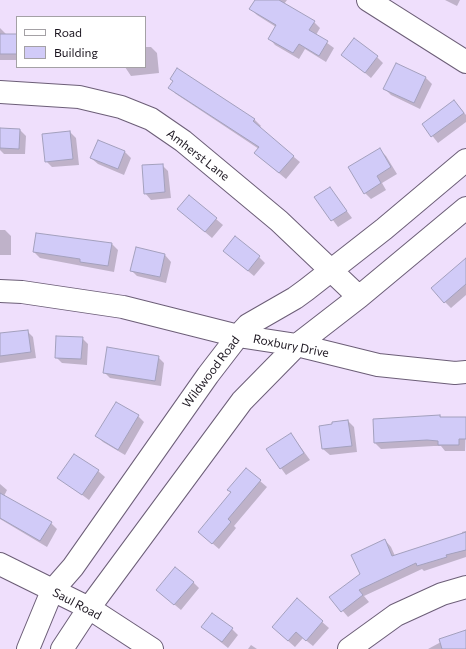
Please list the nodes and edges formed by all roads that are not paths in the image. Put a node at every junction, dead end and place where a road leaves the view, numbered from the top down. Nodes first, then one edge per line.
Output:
1 (368, 0) edge
2 (466, 62) edge
3 (0, 92) edge
4 (466, 160) edge
5 (466, 208) edge
6 (331, 270) junction
7 (0, 291) edge
8 (359, 297) junction
9 (238, 336) junction
10 (297, 345) junction
11 (466, 372) edge
12 (0, 564) edge
13 (466, 587) edge
14 (52, 590) junction
15 (89, 608) junction
16 (28, 649) edge
17 (62, 649) edge
18 (152, 649) edge
19 (349, 649) edge

1 - 2 street
3 - 6 street, Amherst Lane
4 - 6 street, Wildwood Road
5 - 8 street
6 - 8 street, Amherst Lane
6 - 9 street, Wildwood Road
7 - 9 street, Roxbury Drive
8 - 10 street
9 - 10 street, Roxbury Drive
9 - 14 street, Wildwood Road
10 - 11 street, Roxbury Drive
10 - 15 street
12 - 14 street, Saul Road
13 - 19 street
14 - 15 street, Saul Road
14 - 16 street, Wildwood Road
15 - 17 street
15 - 18 street, Saul Road

